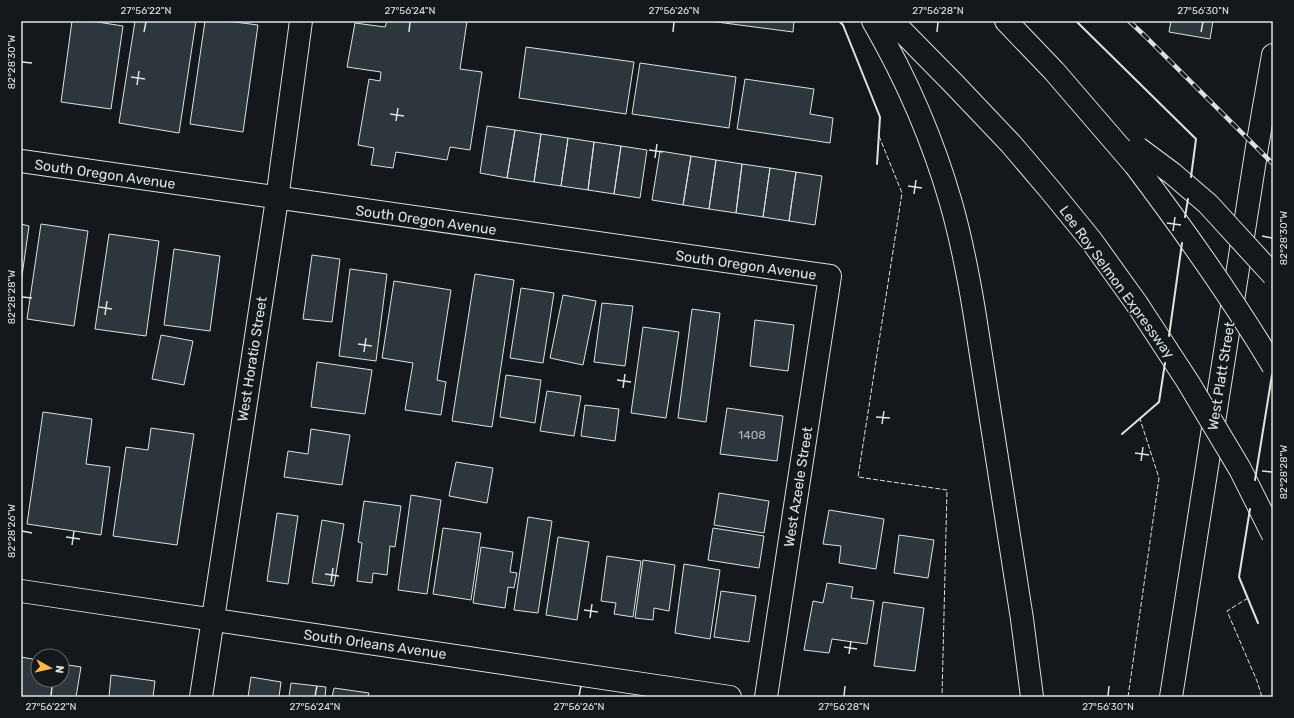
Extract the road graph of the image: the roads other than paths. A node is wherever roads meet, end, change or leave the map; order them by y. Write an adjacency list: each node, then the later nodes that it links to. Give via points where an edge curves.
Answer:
1 (301, 21): 8 (main road, West Horatio Street)
2 (873, 21): 18 (main road, via 889,49 923,123 949,196 959,233 974,310)
3 (892, 21): 12 (main road, Lee Roy Selmon Expressway, bridge, via 1011,144 1091,240 1188,382 1240,469)
4 (1006, 21): 6 (main road, via 1054,71 1102,127)
5 (1273, 55): 19 (main road, West Platt Street)
6 (1136, 156): 9 (main road, bridge, via 1173,174 1208,204); 11 (main road, bridge)
7 (21, 161): 8 (main road, South Oregon Avenue)
8 (277, 199): 10 (main road, South Oregon Avenue); 14 (main road, West Horatio Street)
9 (1273, 275)
10 (830, 276): 17 (main road, West Azeele Street)
11 (1273, 366)
12 (1273, 535)
13 (21, 591): 14 (main road, South Orleans Avenue)
14 (213, 620): 15 (main road, West Horatio Street); 16 (main road, South Orleans Avenue)
15 (201, 697)
16 (730, 697)
17 (766, 697)
18 (1032, 697)
19 (1171, 697)

